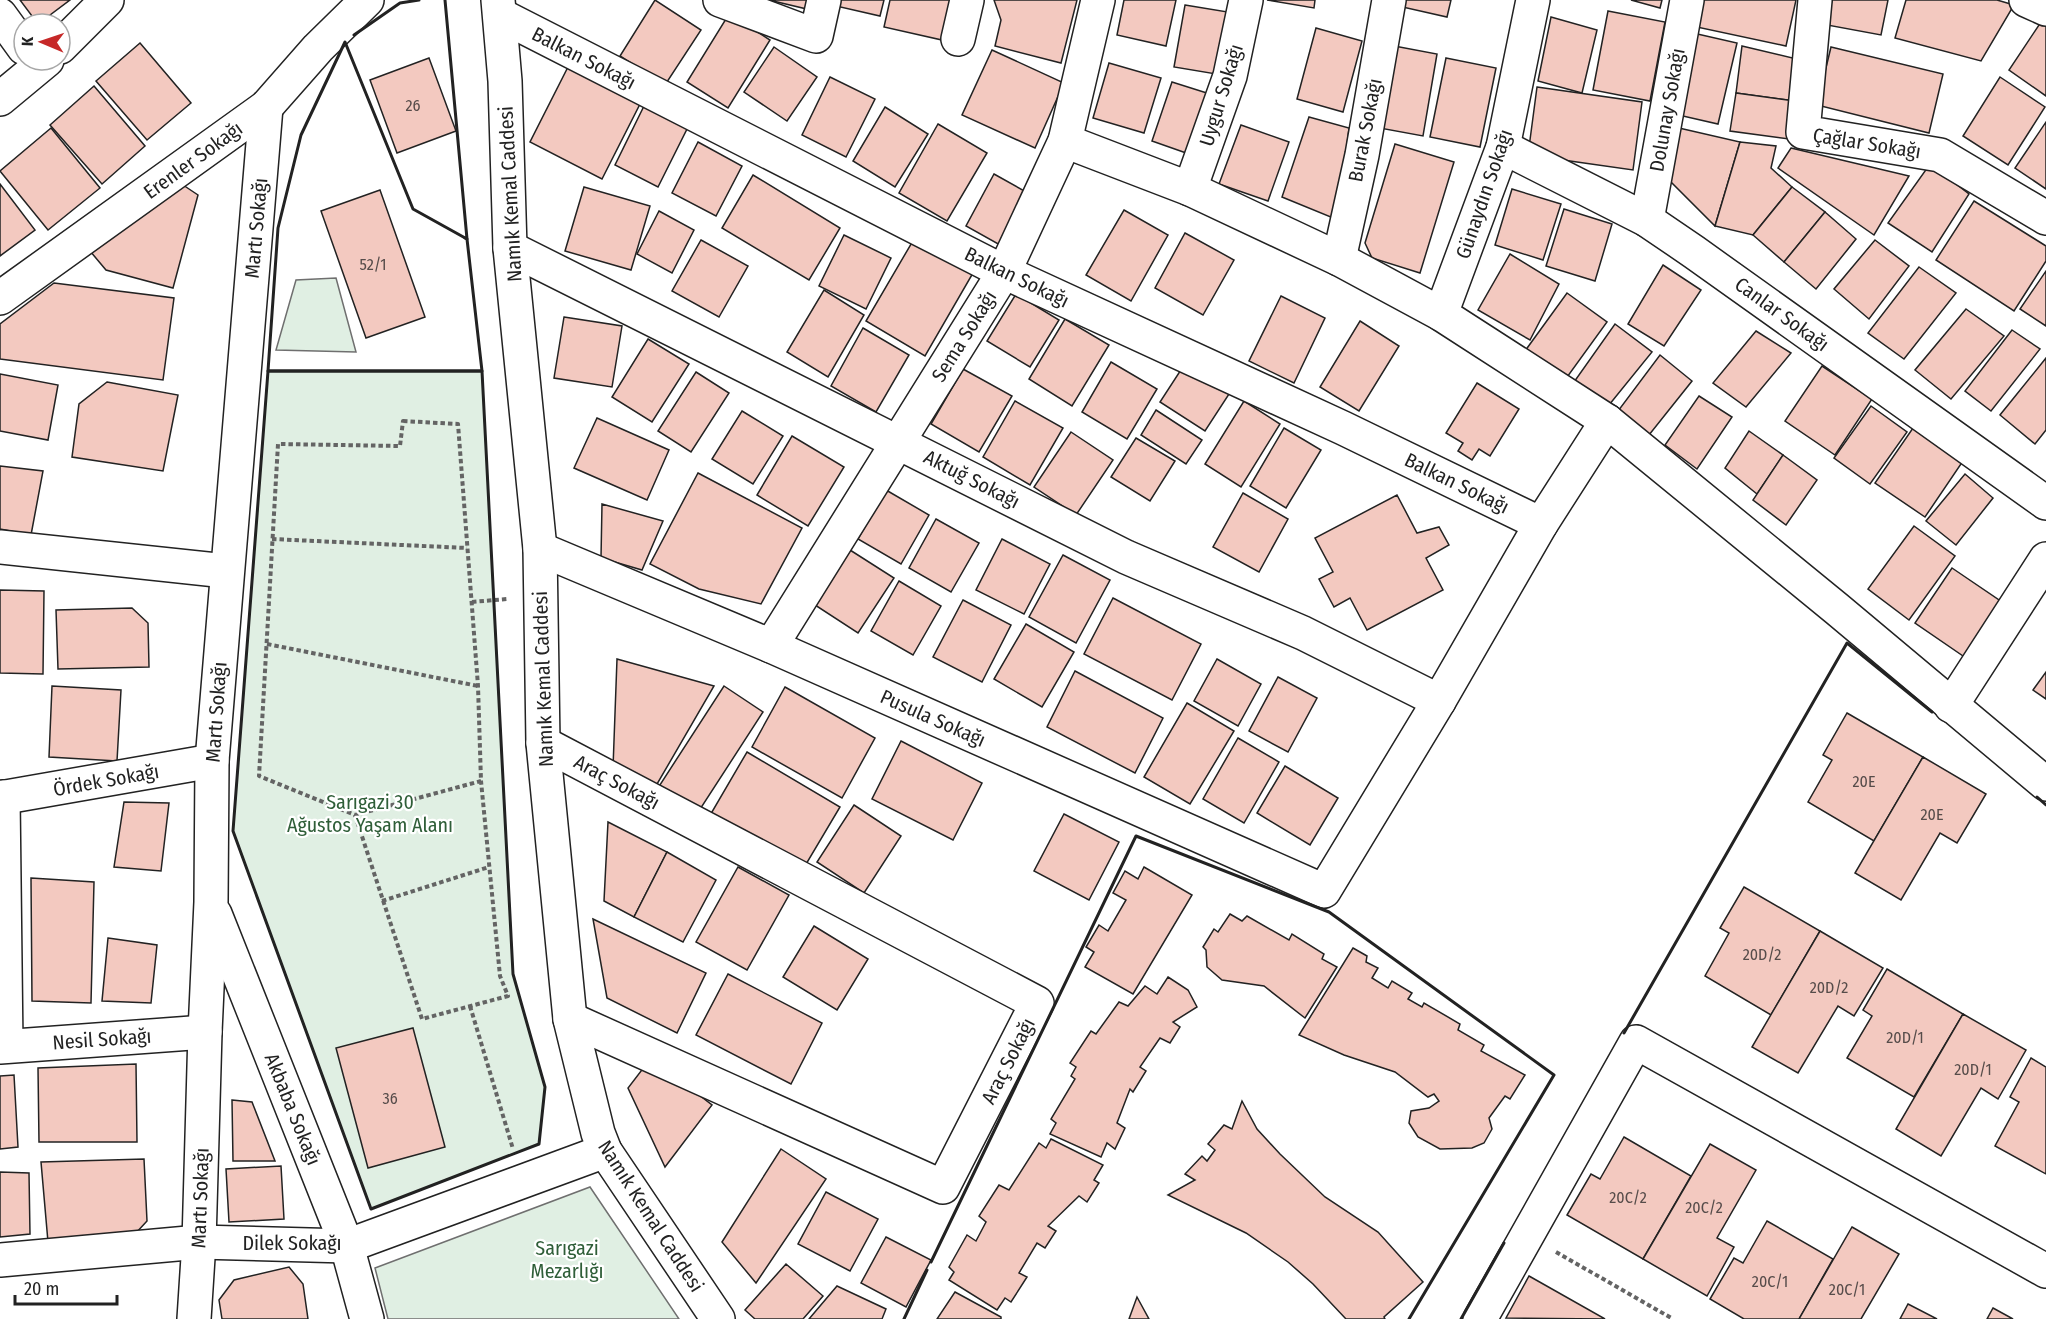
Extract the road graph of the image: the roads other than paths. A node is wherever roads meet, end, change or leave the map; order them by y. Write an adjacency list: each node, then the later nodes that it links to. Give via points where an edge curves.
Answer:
1 (107, 0): 17 (street)
2 (367, 0): 21 (street, Erenler Sokağı)
3 (720, 0): 4 (street, via 816,36)
4 (824, 0)
5 (967, 0): 18 (street)
6 (1098, 0): 22 (street, Sema Sokağı)
7 (1246, 0): 24 (street, Uygur Sokağı, via 1230,76)
8 (1389, 0): 28 (street, Burak Sokağı)
9 (1533, 0): 23 (street, Günaydın Sokağı)
10 (1687, 0): 26 (street, Dolunay Sokağı)
11 (1815, 0): 25 (street, Çağlar Sokağı, via 1803,132 1940,155)
12 (2026, 0): 14 (street)
13 (499, 8): 27 (street, Namık Kemal Caddesi); 29 (street, Balkan Sokağı)
14 (2046, 9)
15 (0, 15): 16 (street)
16 (12, 28)
17 (72, 30)
18 (958, 39)
19 (26, 72): 20 (street)
20 (0, 99)
21 (266, 107): 30 (street, Erenler Sokağı); 39 (street, Martı Sokağı)
22 (1065, 141): 24 (street); 29 (street, Sema Sokağı)
23 (1503, 147): 26 (street, Canlar Sokağı); 31 (street, Günaydın Sokağı)
24 (1190, 189): 28 (street)
25 (2046, 218)
26 (1647, 220): 34 (street, Canlar Sokağı)
27 (510, 248): 33 (street, Aktuğ Sokağı); 37 (street, Namık Kemal Caddesi)
28 (1339, 260): 31 (street)
29 (1004, 272): 33 (street, Sema Sokağı); 35 (street, Balkan Sokağı)
30 (0, 298)
31 (1441, 314): 32 (street)
32 (1607, 421): 35 (street); 42 (street)
33 (898, 441): 40 (street, Sema Sokağı); 41 (street, Aktuğ Sokağı, via 1126,556 1303,633)
34 (2046, 504)
35 (1541, 524): 41 (street)
36 (0, 547): 39 (street)
37 (540, 549): 40 (street, Pusula Sokağı); 43 (street, Namık Kemal Caddesi)
38 (2046, 559): 42 (street)
39 (226, 571): 44 (street, Martı Sokağı)
40 (771, 646): 41 (street, Pusula Sokağı, via 1324,891)
41 (1439, 701)
42 (1951, 706): 45 (street)
43 (543, 743): 48 (street, Namık Kemal Caddesi); 48 (street, Araç Sokağı, via 1037,1003 943,1187)
44 (212, 761): 46 (street, Ördek Sokağı); 47 (street, Martı Sokağı)
45 (2046, 784)
46 (1, 798): 50 (street)
47 (211, 902): 49 (street, Martı Sokağı); 53 (street, Akbaba Sokağı)
48 (570, 1019): 51 (street, Namık Kemal Caddesi)
49 (205, 1032): 50 (street, Nesil Sokağı); 52 (street, Martı Sokağı)
50 (3, 1046)
51 (605, 1151): 53 (street, Dilek Sokağı); 58 (street, Namık Kemal Caddesi)
52 (199, 1242): 53 (street, Dilek Sokağı); 54 (street, Dilek Sokağı); 56 (street, Martı Sokağı)
53 (346, 1246): 57 (street, Akbaba Sokağı)
54 (0, 1260)
55 (2046, 1271): 59 (street, via 1636,1042)
56 (194, 1319)
57 (367, 1319)
58 (718, 1319)
59 (1480, 1319)

